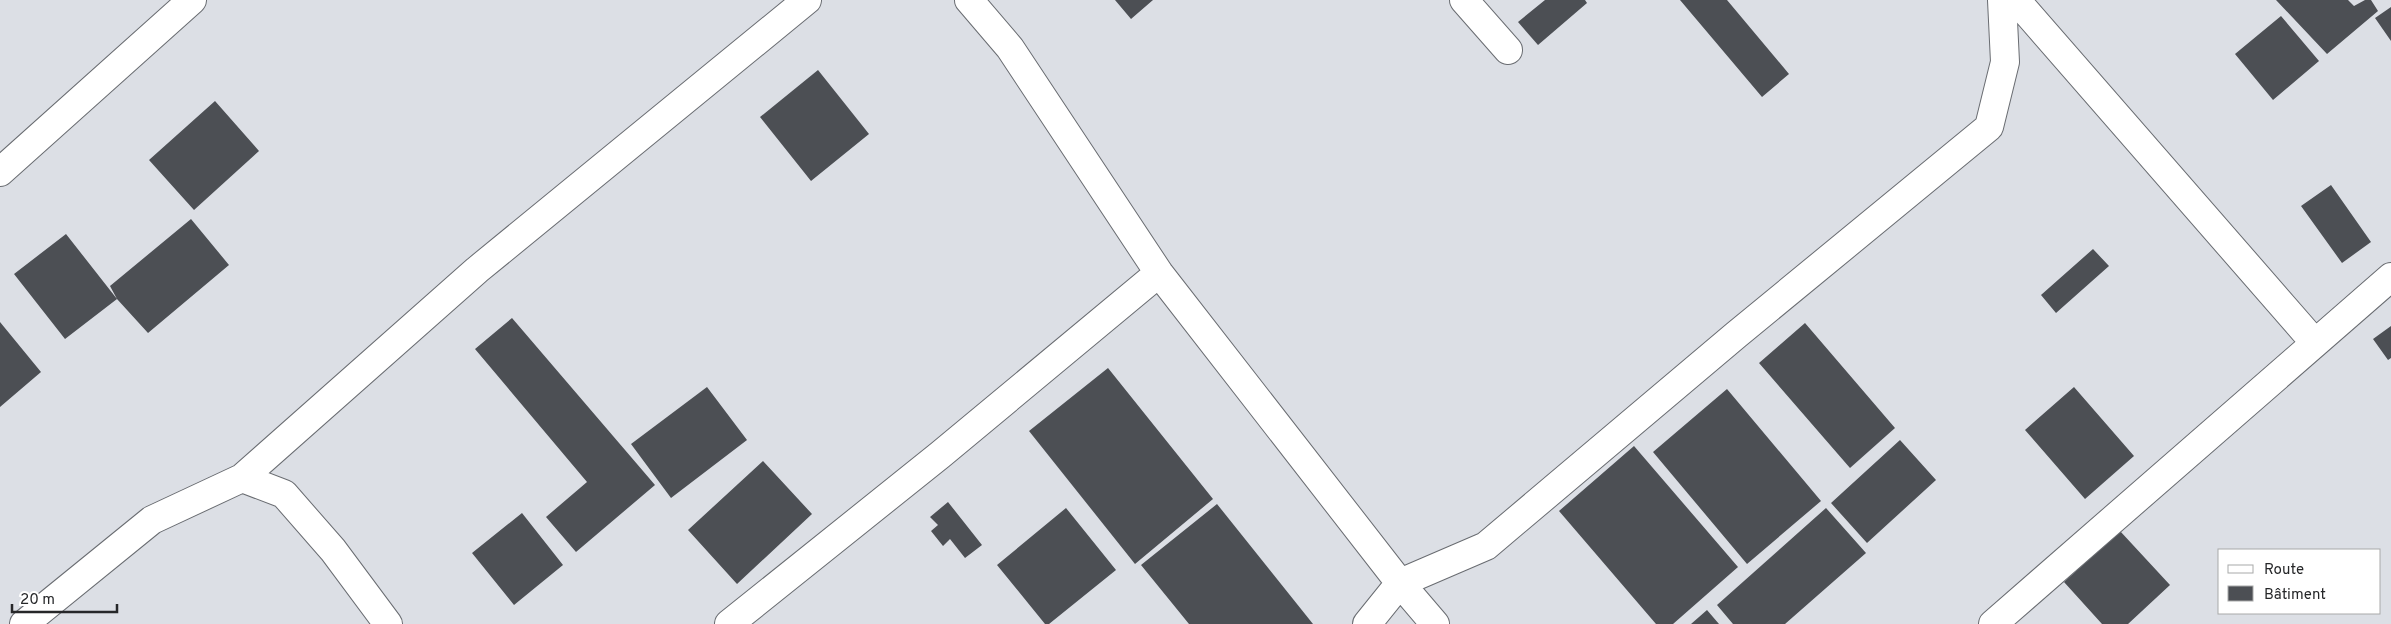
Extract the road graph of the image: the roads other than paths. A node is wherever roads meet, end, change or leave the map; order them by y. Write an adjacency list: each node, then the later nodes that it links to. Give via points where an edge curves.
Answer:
1 (192, 0): 8 (street)
2 (807, 0): 12 (street, via 477,270)
3 (970, 0): 9 (street, via 1010,48)
4 (1464, 0): 7 (street)
5 (2002, 0): 13 (street, via 2005,62 1989,127 1486,546)
6 (2016, 0): 11 (street)
7 (1508, 50)
8 (0, 172)
9 (1159, 273): 13 (street); 16 (street, via 940,455)
10 (2391, 277): 11 (street)
11 (2315, 343): 19 (street)
12 (242, 478): 14 (street, via 152,520); 15 (street, via 284,494 334,550)
13 (1400, 583): 17 (street); 18 (street)
14 (24, 624)
15 (388, 624)
16 (729, 624)
17 (1367, 624)
18 (1435, 624)
19 (1993, 624)

